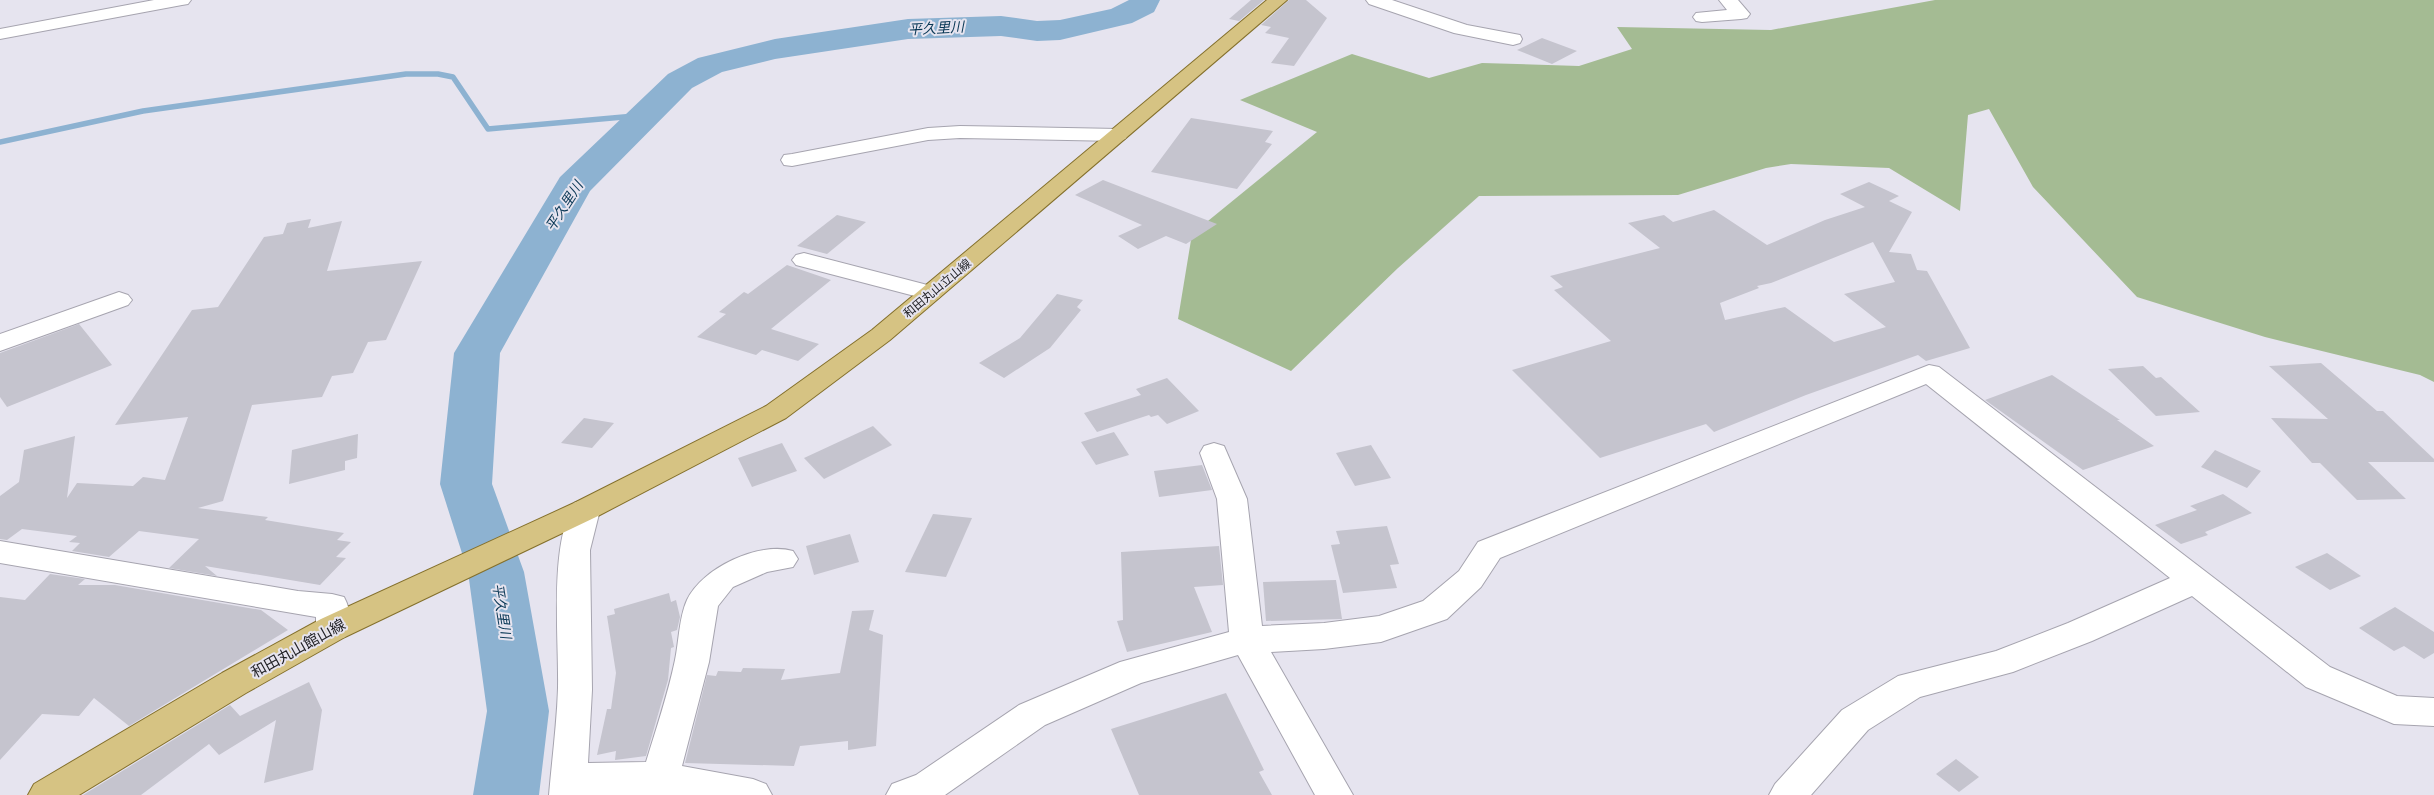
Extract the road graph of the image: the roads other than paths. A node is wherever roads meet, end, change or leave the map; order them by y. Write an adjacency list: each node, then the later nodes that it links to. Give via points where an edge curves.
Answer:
1 (182, 0): 6 (street)
2 (1278, 0): 8 (main road, 和田丸山立山線)
3 (1375, 0): 7 (street, via 1462,29)
4 (1728, 0): 5 (street, via 1741,14)
5 (1702, 17)
6 (0, 34)
7 (1513, 40)
8 (1118, 135): 9 (street, via 928,134); 11 (main road, 和田丸山立山線)
9 (792, 160)
10 (804, 260): 11 (street)
11 (930, 293): 15 (main road, 和田丸山立山線, via 822,381 776,412 660,474)
12 (119, 300): 13 (street)
13 (0, 344)
14 (1214, 453): 20 (street, via 1232,499)
15 (572, 516): 19 (main road, 和田丸山館山線); 23 (street, via 575,690)
16 (0, 552): 19 (street, via 332,606)
17 (782, 559): 22 (street, via 762,562 722,578 702,602 692,662)
18 (2194, 581): 20 (street, via 1930,373 1489,550 1470,579 1436,610 1381,629); 21 (street, via 2318,677 2394,710); 28 (street, via 2001,663 1910,686 1856,720)
19 (343, 622): 24 (main road, 和田丸山館山線)
20 (1247, 640): 26 (street, via 1132,672 1032,715 929,786); 27 (street)
21 (2434, 712)
22 (660, 778): 23 (street); 25 (street)
23 (569, 787)
24 (47, 795)
25 (753, 795)
26 (905, 795)
27 (1334, 795)
28 (1788, 795)

